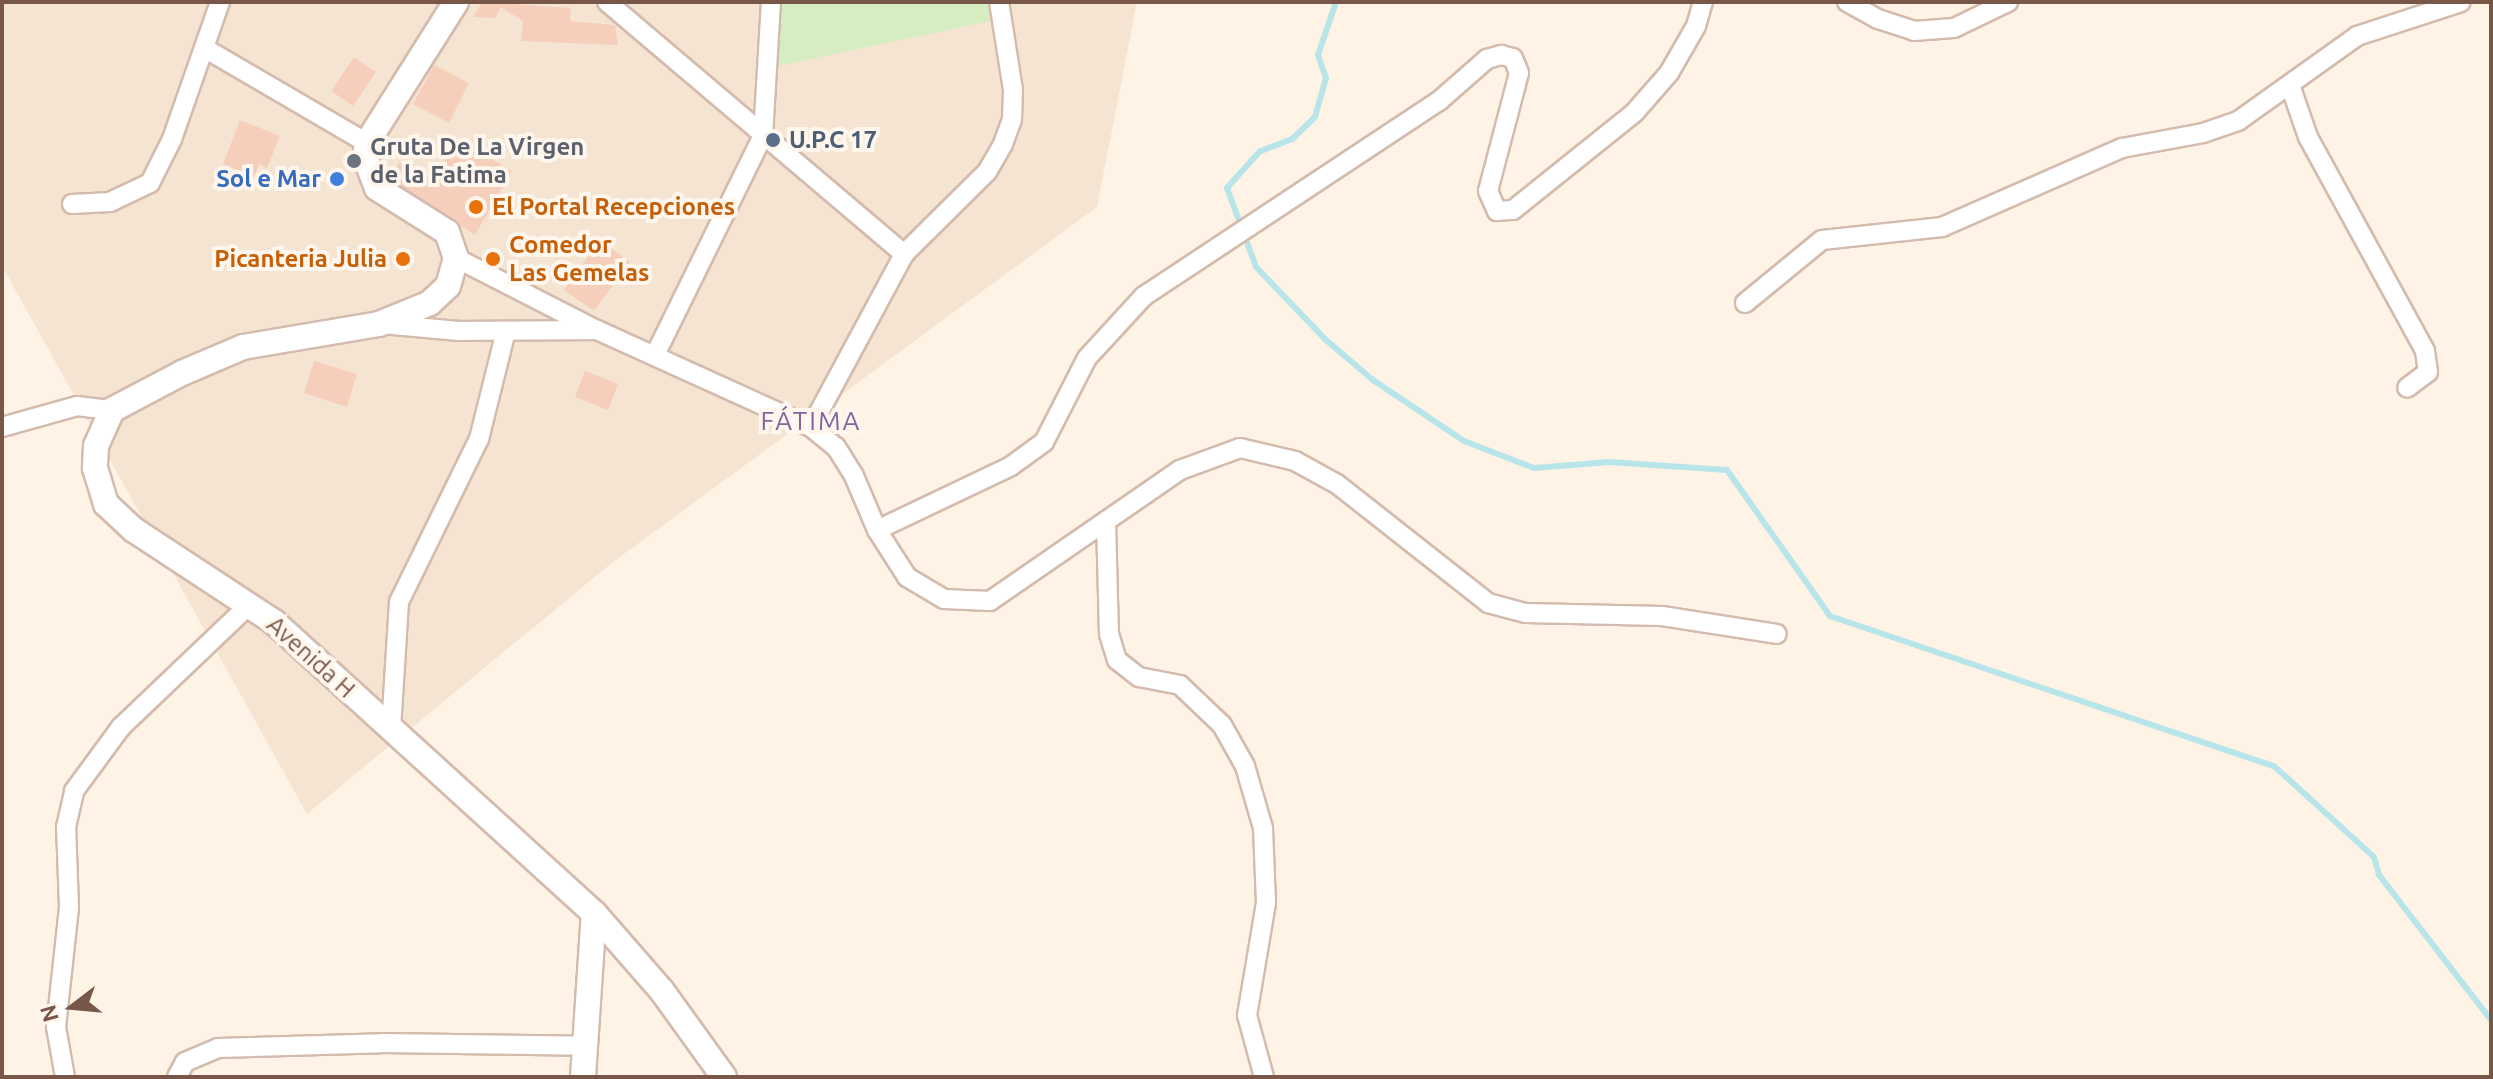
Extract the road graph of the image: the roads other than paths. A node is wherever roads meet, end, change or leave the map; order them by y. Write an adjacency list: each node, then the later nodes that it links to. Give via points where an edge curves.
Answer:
1 (220, 2): 10 (street)
2 (456, 2): 13 (street)
3 (607, 2): 12 (street)
4 (771, 2): 12 (street)
5 (999, 2): 15 (street, via 1013,90 1012,119 1003,144 987,172)
6 (1703, 2): 27 (street, via 1696,26 1669,73 1634,113 1513,210 1497,211 1488,191 1519,73 1513,58 1501,55 1487,59 1439,101 1144,296 1087,358 1044,442 984,481)
7 (1847, 2): 8 (street, via 1914,31 1954,28)
8 (2008, 2)
9 (2461, 2): 11 (street, via 2357,36)
10 (206, 49): 13 (street); 14 (street, via 150,183 110,202)
11 (2290, 85): 17 (street, via 2238,121 2122,148 1942,227 1822,240); 22 (street, via 2329,177 2425,351 2428,372)
12 (763, 136): 15 (street); 21 (street)
13 (367, 143): 16 (street, via 368,175 377,188 447,232)
14 (72, 204)
15 (904, 254): 25 (street)
16 (456, 258): 18 (street, via 448,286 430,303); 19 (street)
17 (1745, 303)
18 (379, 324): 20 (street); 23 (street, via 243,347)
19 (597, 330): 20 (street); 21 (street)
20 (506, 331): 30 (street, via 479,439 399,602)
21 (656, 353): 25 (street)
22 (2407, 388)
23 (112, 410): 24 (street, via 77,406); 28 (street, Avenida H, via 96,446 95,468 106,504 134,530)
24 (2, 427)
25 (811, 427): 27 (street, via 842,456)
26 (1106, 521): 27 (street, via 990,601 944,599 907,577); 29 (street, via 1180,470 1240,448 1295,461 1337,484 1488,603 1526,613 1662,616); 37 (street, via 1109,634 1117,660 1139,677 1180,685 1222,725 1245,766 1263,828 1266,903 1247,1015)
27 (877, 530)
28 (250, 604): 30 (street, Avenida H); 33 (street, via 121,727 74,791 66,827 69,907 56,1027)
29 (1777, 634)
30 (391, 729): 31 (street, Avenida H)
31 (594, 913): 32 (street); 36 (street, Avenida H, via 662,991)
32 (586, 1046): 34 (street, via 382,1043 218,1048 185,1062); 35 (street)
33 (65, 1077)
34 (177, 1077)
35 (583, 1077)
36 (724, 1077)
37 (1264, 1077)

